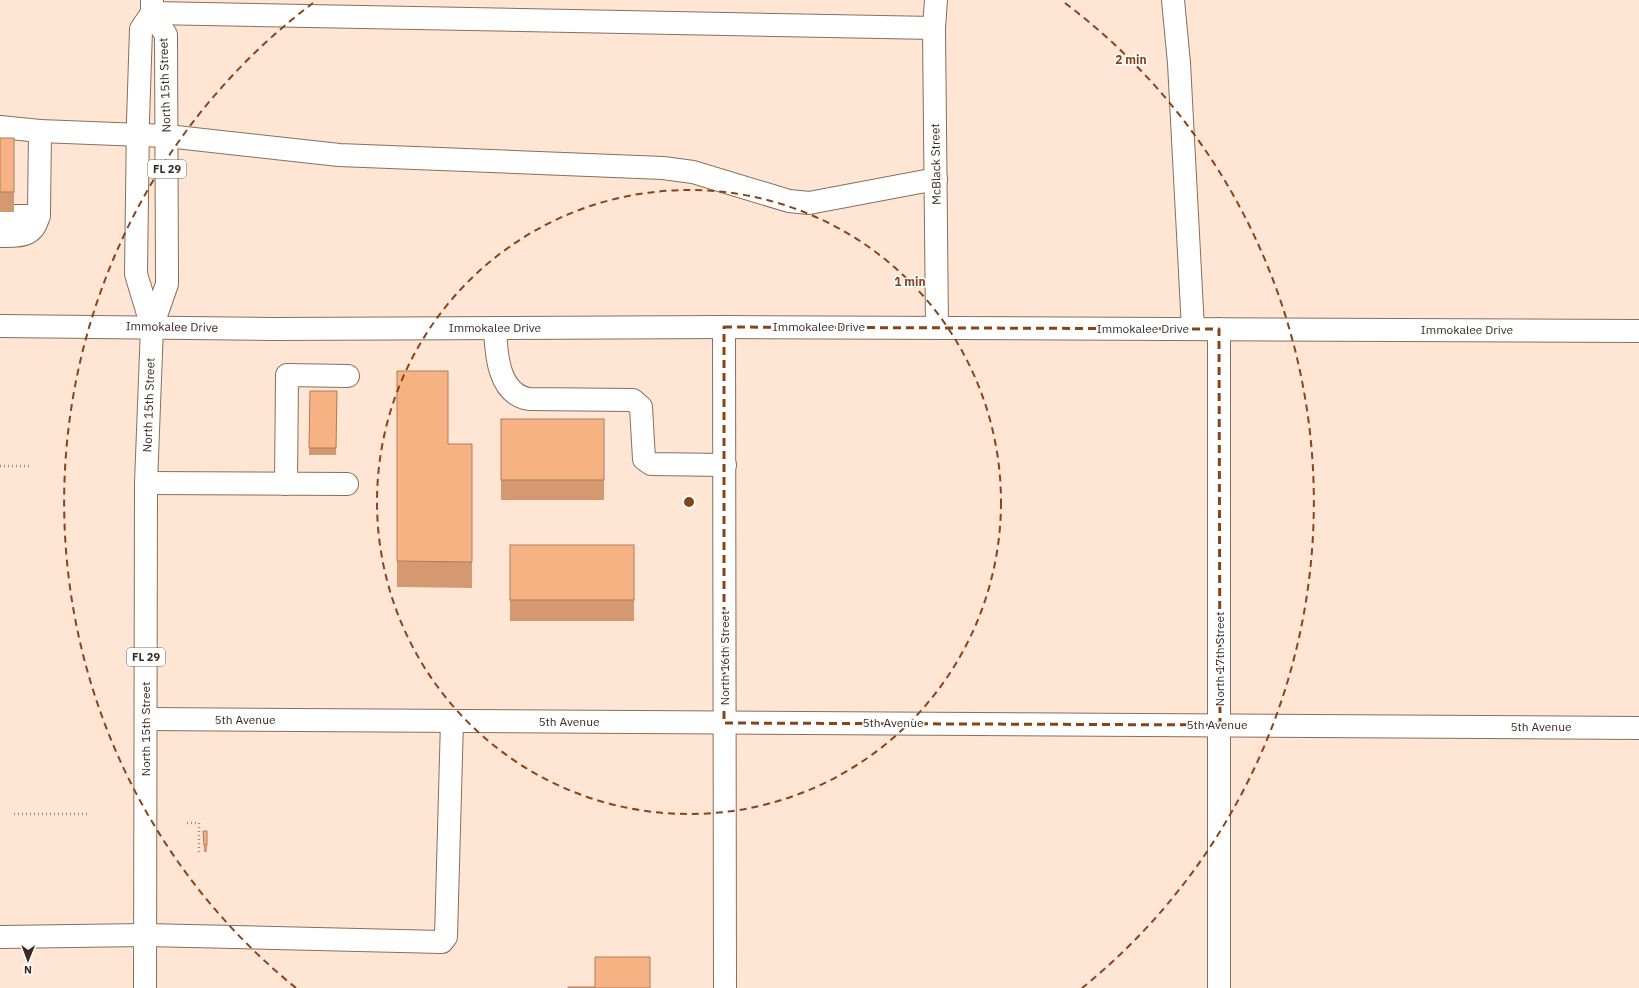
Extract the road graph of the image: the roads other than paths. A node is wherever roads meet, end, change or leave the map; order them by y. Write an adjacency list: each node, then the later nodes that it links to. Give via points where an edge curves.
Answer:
1 (936, 0): 4 (main road, McBlack Street)
2 (1173, 0): 18 (main road, via 1179,63)
3 (152, 6): 4 (main road); 7 (main road, North 15th Street / FL 29, via 141,30); 8 (main road, North 15th Street / FL 29, via 166,35)
4 (934, 28): 9 (main road, McBlack Street)
5 (0, 127): 6 (main road)
6 (40, 131): 7 (main road); 11 (main road)
7 (137, 135): 8 (main road); 14 (main road, North 15th Street / FL 29, via 136,274)
8 (167, 136): 9 (main road, via 339,154 663,168 693,172 789,201 809,203); 14 (main road, North 15th Street / FL 29, via 167,284)
9 (936, 179): 17 (main road, McBlack Street)
10 (0, 216): 11 (main road)
11 (39, 216): 12 (main road, via 37,225 30,233)
12 (0, 236)
13 (0, 326): 14 (main road, Immokalee Drive)
14 (152, 326): 16 (main road, Immokalee Drive, via 273,329); 23 (main road, North 15th Street / FL 29)
15 (724, 327): 16 (main road, Immokalee Drive); 17 (main road, Immokalee Drive); 22 (main road, North 16th Street)
16 (495, 328): 22 (main road, via 497,358 501,371 509,388 518,397 633,400 641,407 644,459 651,464)
17 (938, 328): 18 (main road, Immokalee Drive)
18 (1193, 329): 19 (main road, Immokalee Drive)
19 (1219, 329): 20 (main road, Immokalee Drive); 29 (main road, North 17th Street)
20 (1639, 331)
21 (348, 376): 24 (main road, via 288,375)
22 (725, 465): 28 (main road, North 16th Street)
23 (146, 483): 24 (main road); 26 (main road, North 15th Street / FL 29)
24 (286, 484): 25 (main road)
25 (347, 484)
26 (146, 719): 27 (main road, 5th Avenue); 31 (main road, North 15th Street / FL 29)
27 (452, 721): 28 (main road, 5th Avenue); 31 (main road, via 446,937 442,942)
28 (724, 723): 29 (main road, 5th Avenue); 34 (main road, North 16th Street)
29 (1220, 725): 30 (main road, 5th Avenue); 35 (main road, North 17th Street)
30 (1639, 728)
31 (145, 935): 32 (main road); 33 (main road, North 15th Street / FL 29)
32 (0, 937)
33 (145, 988)
34 (725, 988)
35 (1219, 988)

